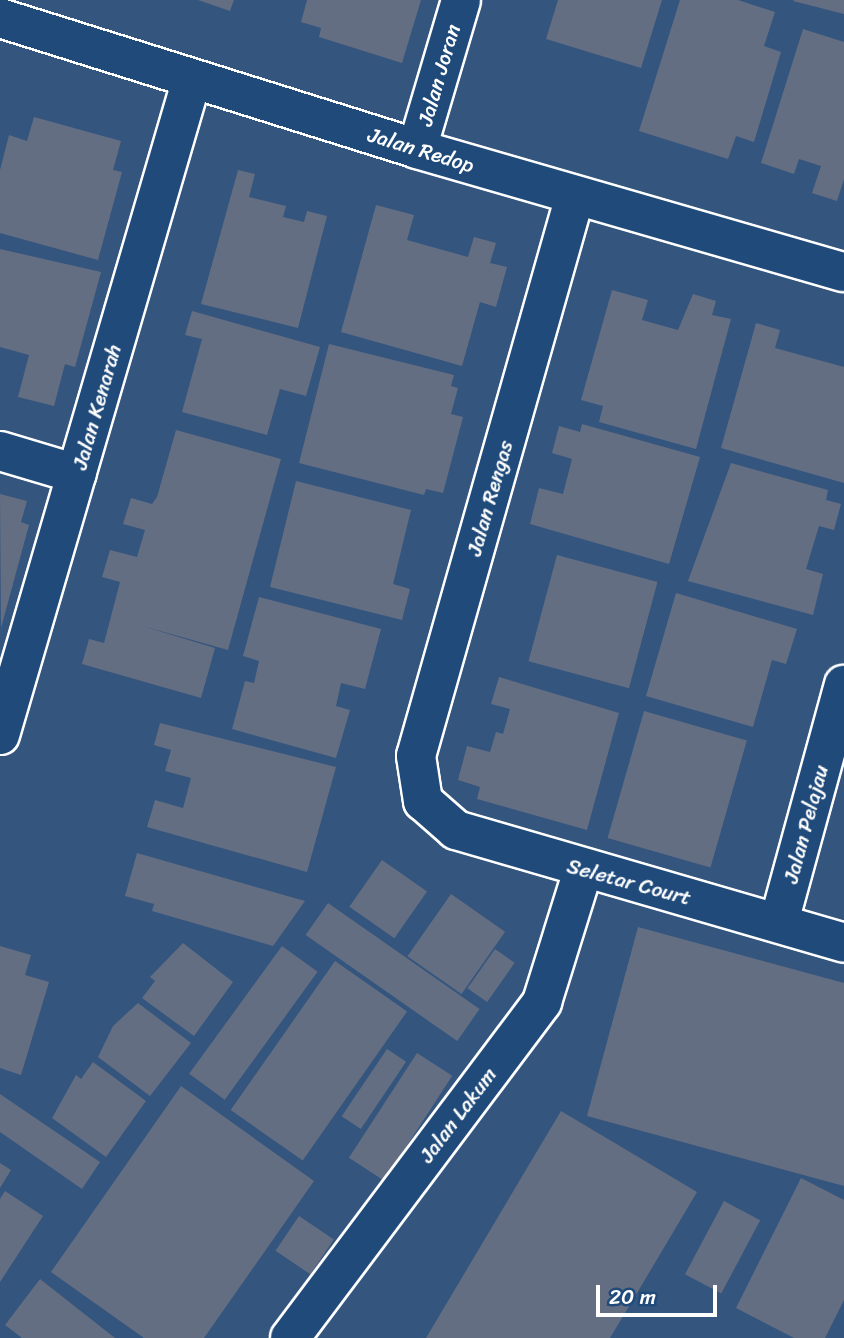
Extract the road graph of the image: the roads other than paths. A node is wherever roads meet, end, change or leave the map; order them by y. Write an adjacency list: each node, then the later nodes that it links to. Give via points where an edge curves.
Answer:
1 (461, 0): 4 (street, Jalan Joran)
2 (0, 18): 3 (street, Jalan Redop)
3 (192, 79): 4 (street, Jalan Redop); 8 (street, Jalan Kenarah)
4 (417, 149): 5 (street, Jalan Redop)
5 (575, 196): 6 (street, Jalan Redop); 11 (street, Jalan Rengas, via 416,756)
6 (844, 272)
7 (0, 451): 8 (street)
8 (77, 474): 10 (street, Jalan Kenarah)
9 (844, 685): 13 (street, Jalan Pelajau)
10 (0, 735)
11 (423, 801): 12 (street, Seletar Court, via 456,830)
12 (583, 870): 13 (street, Seletar Court); 15 (street, Jalan Lakum, via 542,1002)
13 (779, 922): 14 (street, Seletar Court)
14 (844, 943)
15 (290, 1338)

